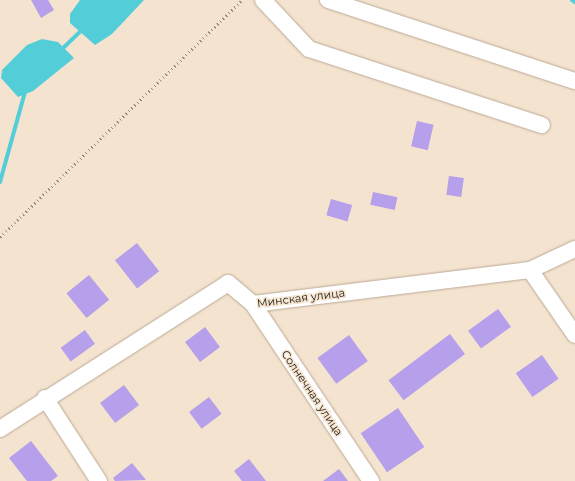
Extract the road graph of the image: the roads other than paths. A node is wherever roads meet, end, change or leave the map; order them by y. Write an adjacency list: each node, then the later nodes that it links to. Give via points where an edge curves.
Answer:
1 (262, 0): 4 (street, via 309,49)
2 (328, 0): 3 (street)
3 (575, 81)
4 (542, 125)
5 (575, 249): 6 (street, Минская улица)
6 (530, 270): 7 (street, Минская улица); 8 (street)
7 (253, 304): 9 (street, Минская улица, via 228,283); 12 (street, Солнечная улица)
8 (575, 335)
9 (45, 398): 10 (street, Минская улица); 11 (street)
10 (0, 429)
11 (99, 481)
12 (371, 481)

